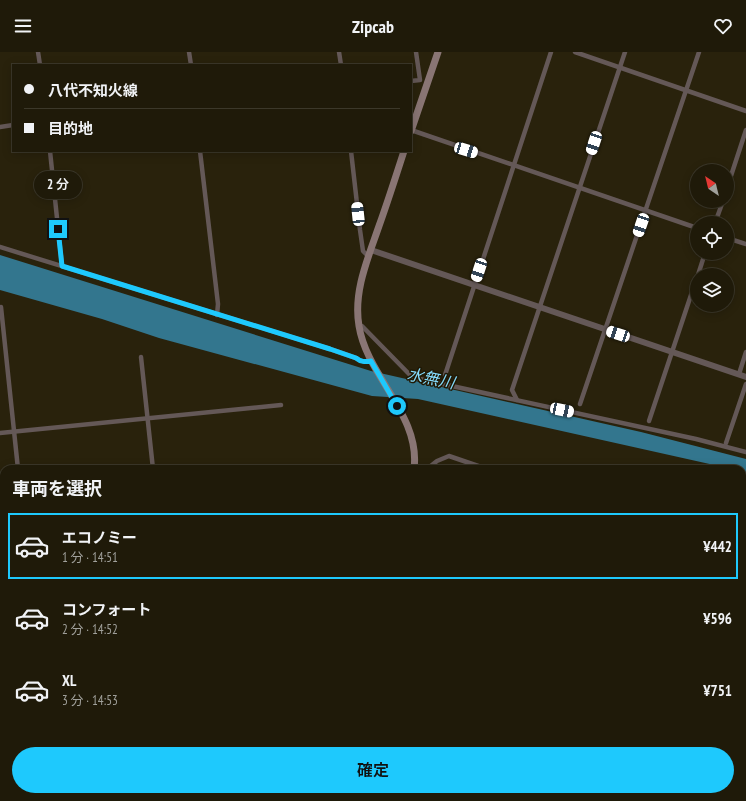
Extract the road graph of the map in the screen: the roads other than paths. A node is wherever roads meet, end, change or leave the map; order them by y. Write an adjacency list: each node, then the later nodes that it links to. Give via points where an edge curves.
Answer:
1 (38, 52): 10 (street)
2 (189, 52): 11 (street)
3 (340, 52): 12 (street)
4 (416, 52): 14 (street, via 420,80)
5 (438, 52): 19 (main road)
6 (551, 52): 26 (street)
7 (575, 52): 13 (street)
8 (625, 52): 13 (street)
9 (699, 52): 15 (street)
10 (40, 64)
11 (190, 64)
12 (341, 64)
13 (619, 68): 15 (street); 28 (street)
14 (412, 80)
15 (686, 91): 16 (street); 29 (street)
16 (746, 111)
17 (12, 125): 18 (street)
18 (0, 127)
19 (412, 128)
20 (746, 130): 27 (street)
21 (412, 131): 26 (street)
22 (50, 152): 35 (street)
23 (200, 152): 40 (street, via 218,304)
24 (351, 152): 34 (street, via 363,251)
25 (404, 152): 34 (main road)
26 (514, 164): 28 (street); 36 (street)
27 (734, 167)
28 (580, 188): 29 (street); 39 (street)
29 (646, 210): 30 (street); 42 (street)
30 (690, 226)
31 (734, 240): 32 (street)
32 (746, 244)
33 (0, 246): 35 (street)
34 (370, 253): 36 (street); 41 (main road, via 359,294)
35 (62, 266): 40 (street)
36 (474, 285): 39 (street); 48 (street)
37 (690, 297): 43 (street)
38 (1, 307): 56 (street)
39 (540, 308): 42 (street); 51 (street, via 512,390)
40 (217, 315): 46 (street, via 330,349 364,362)
41 (359, 326): 46 (main road); 51 (street, via 362,326 415,378)
42 (605, 330): 43 (street); 52 (street)
43 (672, 352): 47 (street); 55 (street)
44 (746, 352): 47 (street)
45 (141, 357): 54 (street)
46 (372, 362): 62 (main road, via 409,430 415,456)
47 (738, 374): 49 (street)
48 (445, 375)
49 (746, 377)
50 (746, 384): 58 (street)
51 (517, 400): 59 (street)
52 (580, 404)
53 (281, 405): 54 (street)
54 (148, 419): 56 (street); 61 (street)
55 (649, 421)
56 (14, 432): 57 (street); 60 (street)
57 (0, 433)
58 (726, 443)
59 (746, 452)
60 (18, 465)
61 (153, 465)
62 (414, 465)
63 (432, 465): 64 (street, via 449,456)
64 (475, 465)

